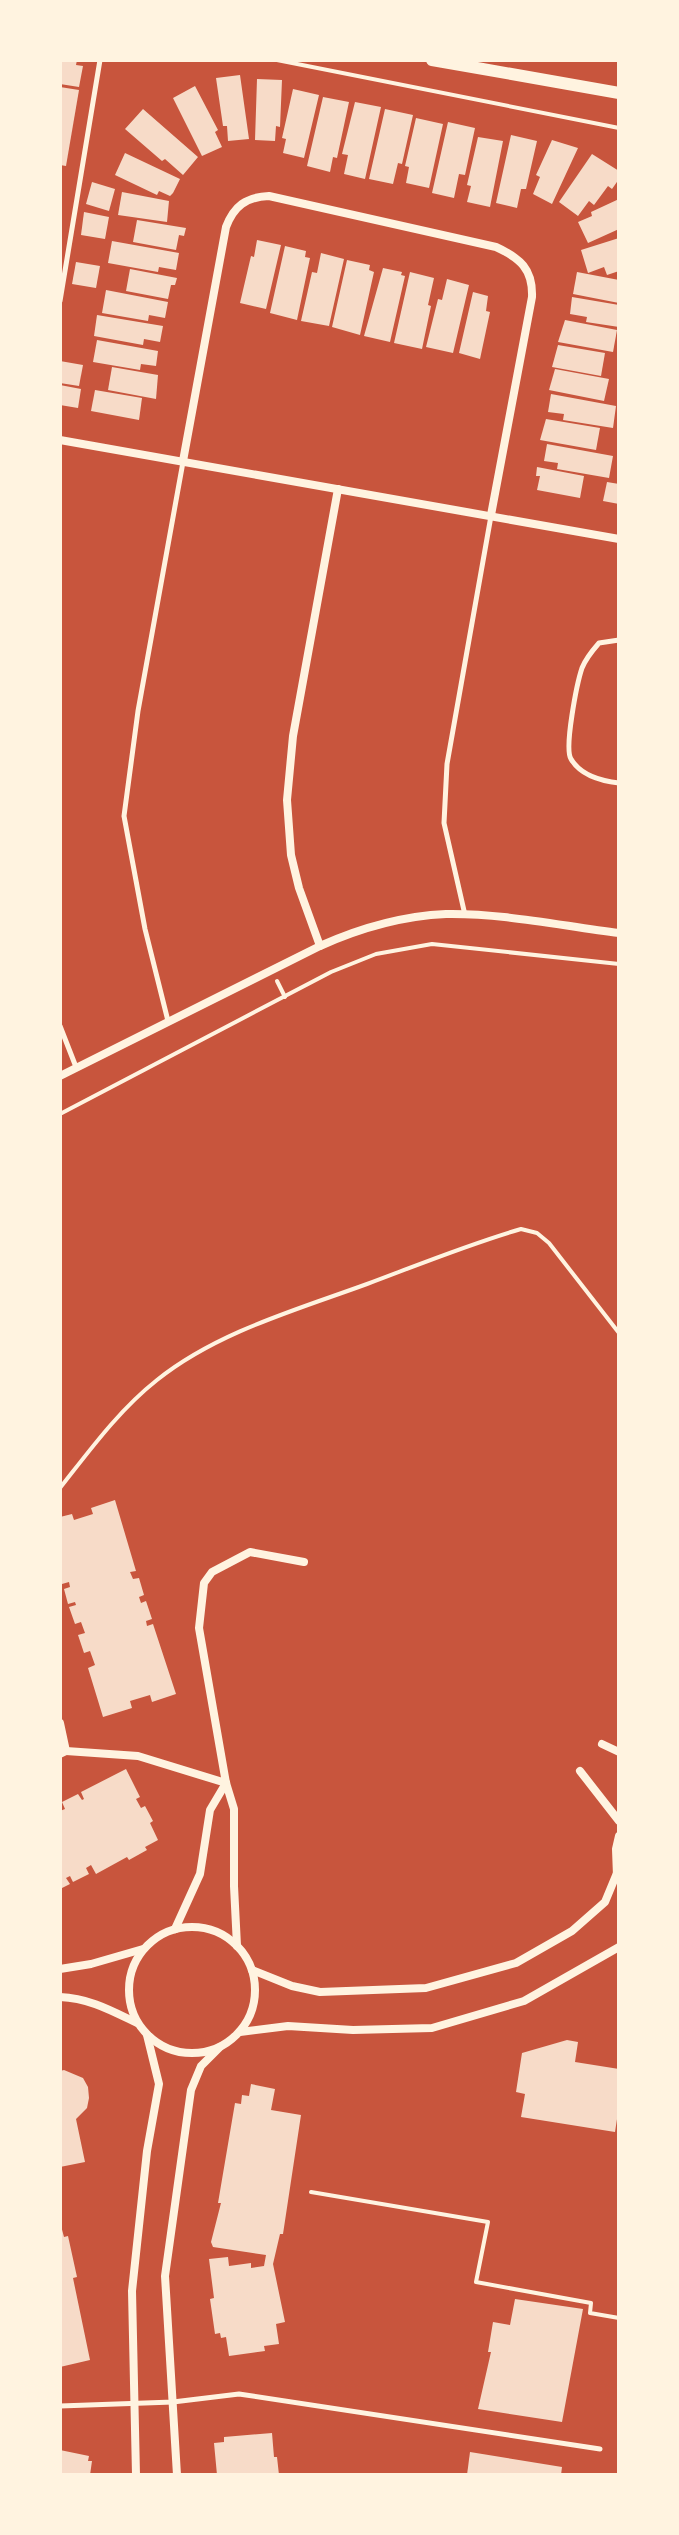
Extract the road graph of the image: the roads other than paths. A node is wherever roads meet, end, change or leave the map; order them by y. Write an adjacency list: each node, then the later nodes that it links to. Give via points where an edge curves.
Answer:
1 (100, 60): 4 (lane)
2 (432, 60): 3 (street)
3 (619, 93)
4 (60, 301)
5 (60, 440): 6 (street)
6 (183, 461): 7 (street); 8 (street, via 226,227 241,203 269,196 496,247 525,265 532,297); 15 (lane, via 124,816)
7 (338, 489): 8 (street); 14 (street, via 293,736 287,800 291,855)
8 (491, 515): 9 (street); 12 (lane, via 447,764 444,823)
9 (619, 539)
10 (619, 640): 11 (lane, via 599,643 588,655 568,745 569,758 581,771)
11 (619, 783)
12 (465, 915): 13 (street); 14 (street, via 386,922)
13 (619, 933)
14 (320, 946): 15 (street)
15 (168, 1021): 17 (street)
16 (60, 1026): 17 (lane)
17 (76, 1067): 18 (street)
18 (60, 1076)
19 (304, 1562): 25 (street, via 250,1552 212,1572 204,1583 199,1628)
20 (60, 1723): 22 (street)
21 (602, 1744): 23 (street)
22 (63, 1752): 25 (street, via 138,1756)
23 (619, 1752)
24 (580, 1771): 26 (street)
25 (226, 1783): 29 (street, via 210,1810 200,1874); 30 (street, via 234,1809)
26 (619, 1821)
27 (619, 1836): 28 (street)
28 (618, 1877): 34 (street, via 605,1902 572,1931 516,1963 426,1988 320,1992)
29 (175, 1929): 30 (street, via 208,1929); 32 (street)
30 (237, 1946): 34 (street)
31 (619, 1947): 37 (street, via 524,2001 432,2028 288,2026)
32 (143, 1949): 33 (street); 36 (street, via 128,1985)
33 (60, 1969)
34 (252, 1970): 37 (street, via 254,2002)
35 (60, 1997): 36 (street, via 97,2004)
36 (137, 2023): 38 (street)
37 (240, 2032): 39 (street)
38 (147, 2035): 39 (street, via 159,2045 189,2054); 41 (street, via 159,2084 132,2291)
39 (220, 2047): 40 (street, via 201,2066 191,2090 165,2276)
40 (173, 2402): 41 (lane); 43 (lane, via 239,2394); 45 (street)
41 (133, 2403): 42 (lane); 44 (street)
42 (60, 2406)
43 (600, 2449)
44 (136, 2475)
45 (177, 2475)

